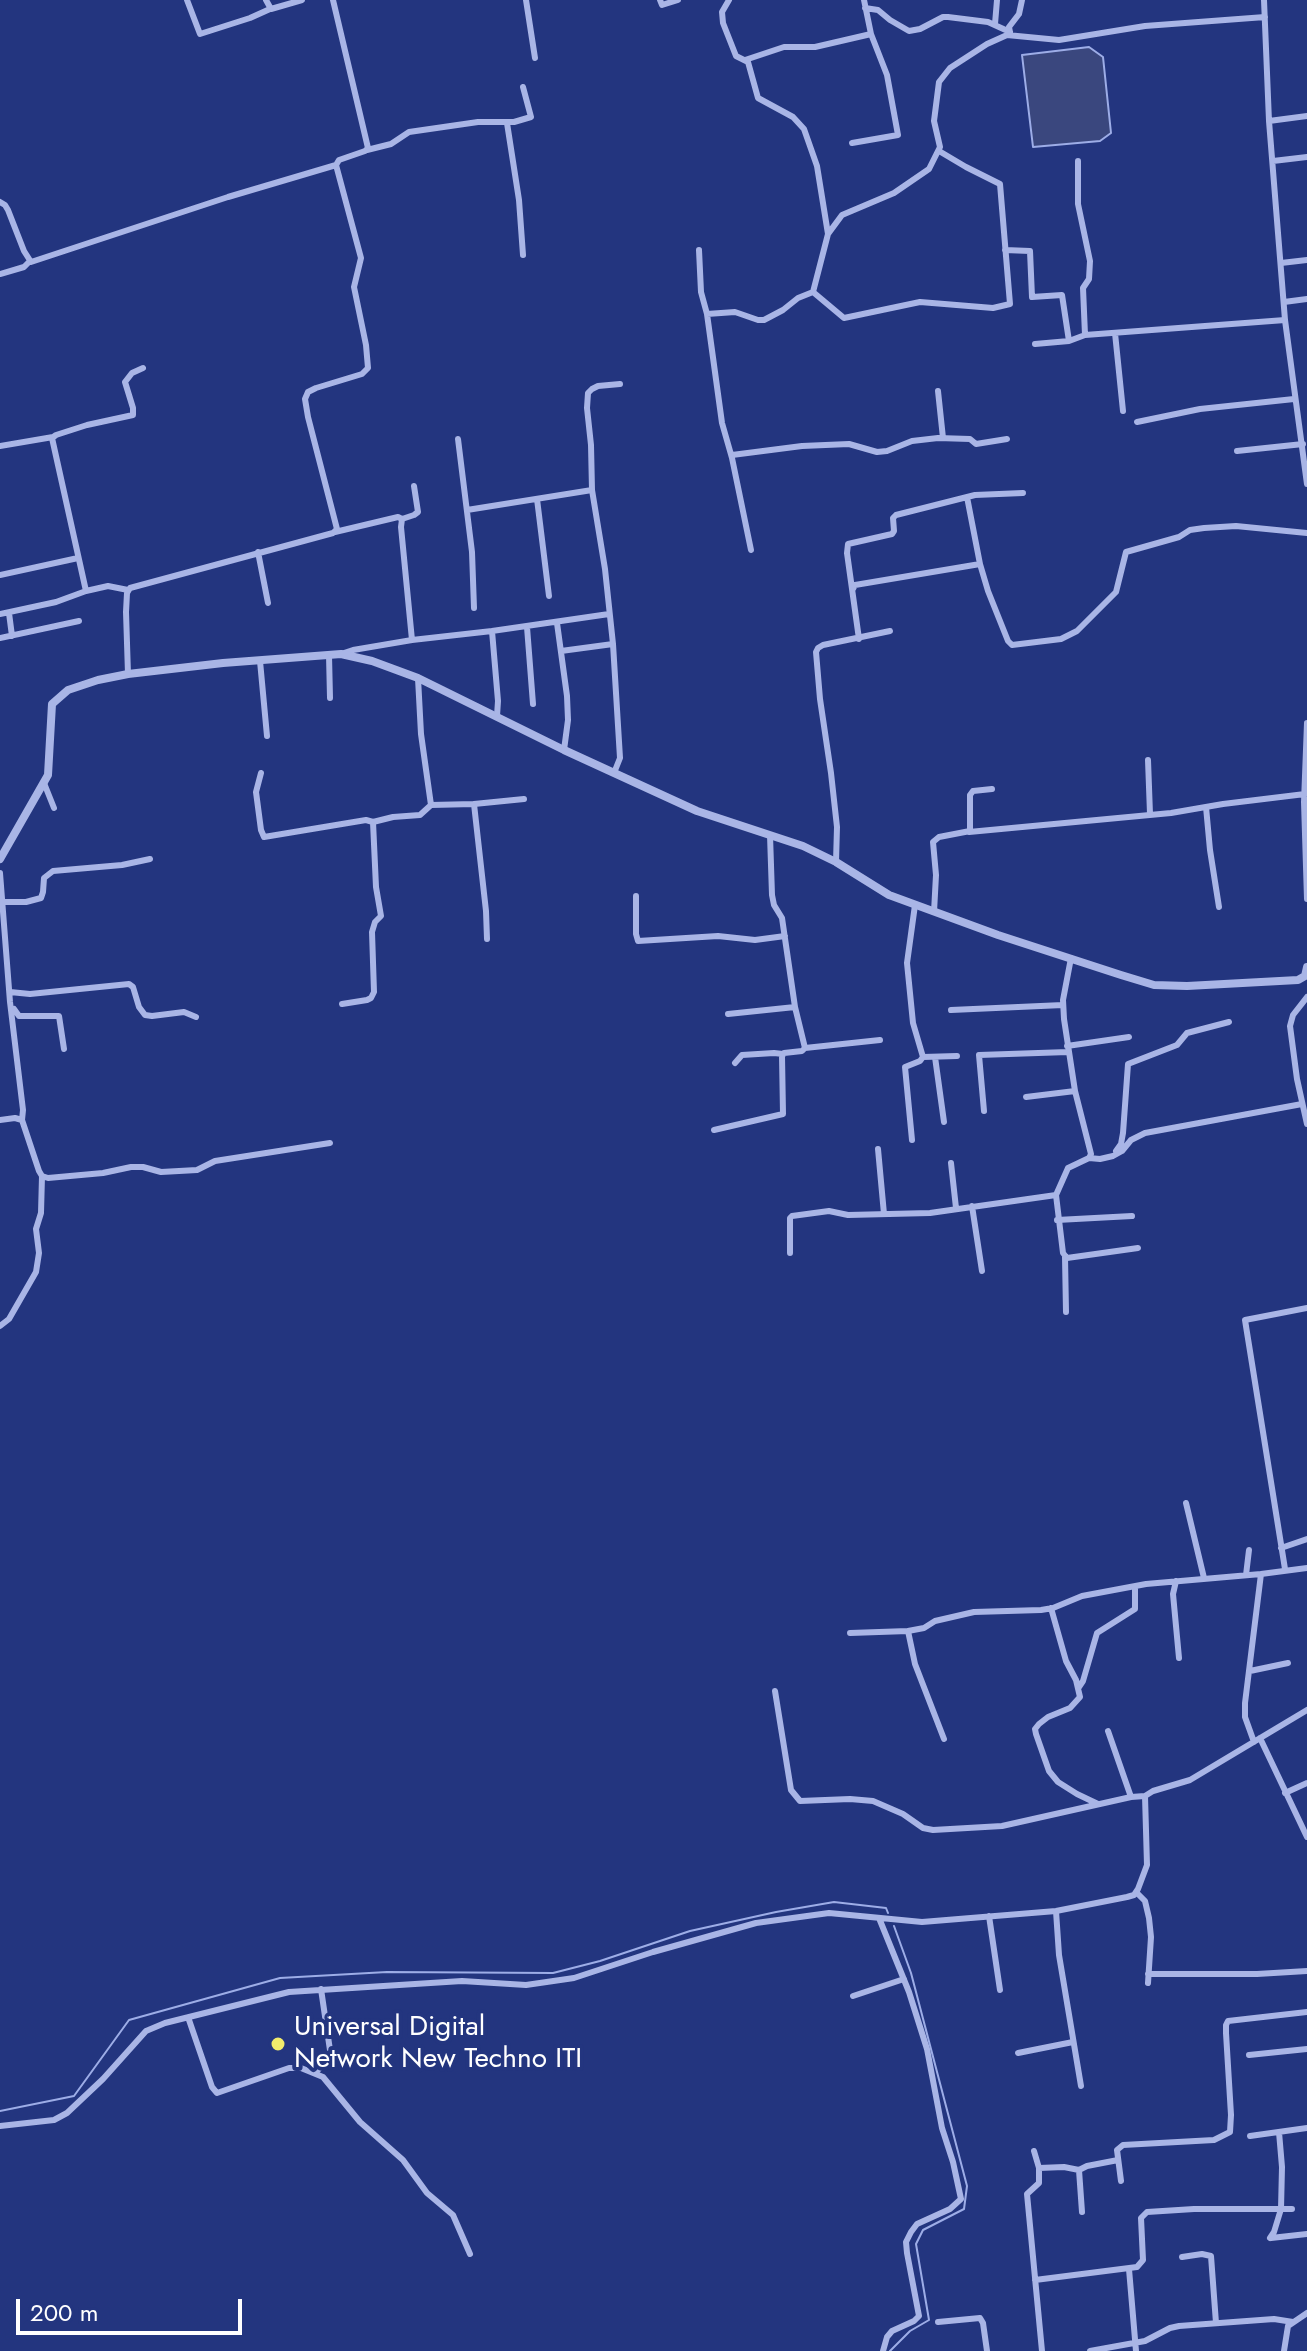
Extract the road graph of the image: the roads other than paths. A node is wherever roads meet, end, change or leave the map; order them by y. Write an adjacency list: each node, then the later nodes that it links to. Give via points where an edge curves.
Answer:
1 (187, 0): 14 (street, via 200,34)
2 (266, 0): 14 (street)
3 (302, 0): 14 (street)
4 (333, 0): 26 (street)
5 (526, 0): 19 (street)
6 (660, 0): 7 (street, via 662,5)
7 (678, 0)
8 (729, 0): 20 (street, via 723,23 733,52)
9 (864, 0): 13 (street)
10 (997, 0): 16 (street)
11 (1022, 0): 17 (street)
12 (1264, 0): 15 (street)
13 (865, 8): 16 (street, via 880,11 909,31 943,17); 18 (street)
14 (270, 9)
15 (1265, 17): 17 (street, via 1145,26 1059,40); 23 (street)
16 (995, 24): 17 (street)
17 (1011, 33): 27 (street, via 941,78 934,121)
18 (871, 34): 20 (street, via 815,47 784,47); 25 (street, via 887,75 898,135)
19 (535, 58)
20 (745, 60): 33 (street, via 758,98 804,129 817,166)
21 (523, 87): 24 (street, via 531,116)
22 (1307, 116): 23 (street)
23 (1269, 121): 30 (street)
24 (507, 123): 26 (street, via 409,132); 36 (street)
25 (852, 143)
26 (367, 150): 31 (street)
27 (939, 151): 33 (street, via 924,174 847,212); 35 (street, via 1000,184)
28 (1307, 157): 30 (street)
29 (1078, 161): 47 (street, via 1078,204 1090,261 1083,288)
30 (1273, 161): 39 (street)
31 (336, 165): 38 (street); 72 (street, via 361,258 354,287 368,360 365,373 316,388 305,399)
32 (0, 202): 38 (street)
33 (828, 234): 41 (street)
34 (699, 250): 44 (street)
35 (1005, 250): 41 (street, via 1010,304 993,308 920,302 844,318); 48 (street, via 1030,251 1032,297 1062,295)
36 (523, 255)
37 (1307, 260): 39 (street)
38 (30, 261): 40 (street)
39 (1281, 263): 43 (street)
40 (0, 274)
41 (813, 292): 44 (street, via 764,320 735,312)
42 (1307, 299): 43 (street)
43 (1284, 302): 45 (street)
44 (707, 314): 63 (street, via 722,423)
45 (1285, 320): 46 (street); 53 (street)
46 (1115, 333): 47 (street); 54 (street)
47 (1085, 335): 48 (street)
48 (1069, 341): 49 (street)
49 (1035, 344)
50 (143, 368): 56 (street, via 125,382 133,415)
51 (620, 384): 66 (street, via 598,386 588,393)
52 (938, 391): 57 (street)
53 (1294, 399): 55 (street); 60 (street)
54 (1123, 411)
55 (1137, 422)
56 (53, 437): 61 (street); 76 (street)
57 (943, 438): 59 (street, via 976,444); 63 (street, via 871,452 833,444)
58 (458, 439): 70 (street)
59 (1007, 439)
60 (1303, 444): 62 (street); 64 (street)
61 (0, 446)
62 (1237, 451)
63 (732, 455): 74 (street)
64 (1307, 484)
65 (414, 486): 71 (street, via 418,512)
66 (592, 490): 69 (street); 87 (street)
67 (1023, 493): 68 (street)
68 (967, 497): 77 (street); 79 (street, via 896,515 890,535 848,544)
69 (537, 499): 70 (street); 82 (street)
70 (467, 510): 84 (street)
71 (402, 519): 72 (street); 96 (street)
72 (335, 532): 75 (street)
73 (1307, 533): 77 (street, via 1204,528 1126,552 1116,592 1082,627 1061,639 1016,645 1008,641)
74 (751, 550)
75 (258, 552): 80 (street); 83 (street)
76 (78, 558): 78 (street); 81 (street)
77 (980, 564): 79 (street)
78 (0, 575)
79 (853, 586): 95 (street)
80 (128, 590): 81 (street, via 112,586); 102 (street)
81 (86, 591): 85 (street)
82 (549, 596)
83 (268, 603)
84 (474, 608)
85 (9, 613): 86 (street); 93 (street)
86 (0, 614)
87 (609, 614): 89 (street); 97 (street)
88 (79, 621): 93 (street)
89 (557, 623): 90 (street); 98 (street)
90 (527, 627): 91 (street); 105 (street)
91 (492, 631): 96 (street); 106 (street)
92 (890, 631): 95 (street)
93 (12, 636): 94 (street)
94 (0, 638)
95 (859, 639): 129 (street, via 823,645 816,652 837,827)
96 (412, 640): 99 (street)
97 (613, 644): 98 (street); 113 (street, via 620,758)
98 (561, 651): 110 (street, via 568,720)
99 (341, 654): 100 (street); 103 (street)
100 (329, 655): 101 (street); 104 (street)
101 (260, 661): 102 (street); 108 (street)
102 (128, 674): 114 (street, via 75,687 55,699)
103 (418, 678): 106 (street); 120 (street)
104 (330, 698)
105 (533, 704)
106 (497, 716): 110 (street)
107 (1307, 723): 109 (street)
108 (267, 736)
109 (1306, 744): 116 (street)
110 (564, 750): 113 (street)
111 (1148, 760): 123 (street)
112 (261, 773): 124 (street, via 256,792 264,837)
113 (614, 773): 126 (street, via 689,808)
114 (44, 783): 122 (street); 127 (street)
115 (992, 789): 125 (street, via 970,795)
116 (1305, 794): 118 (street); 121 (street)
117 (524, 799): 119 (street)
118 (1306, 802): 132 (street)
119 (474, 804): 120 (street); 138 (street)
120 (431, 805): 124 (street, via 420,815)
121 (1206, 807): 123 (street); 135 (street)
122 (54, 808)
123 (1150, 814): 125 (street)
124 (373, 822): 144 (street, via 381,915 372,932 374,992 367,1000)
125 (969, 832): 136 (street, via 933,842)
126 (770, 835): 129 (street); 137 (street, via 772,895)
127 (0, 859)
128 (150, 859): 133 (street, via 53,871 44,878 41,898)
129 (836, 862): 134 (street, via 880,891)
130 (0, 873): 133 (street)
131 (636, 896): 137 (street, via 638,941)
132 (1307, 899)
133 (3, 902): 141 (street)
134 (915, 905): 136 (street); 158 (street, via 907,977)
135 (1219, 907)
136 (934, 912): 139 (street)
137 (785, 936): 146 (street)
138 (487, 939)
139 (1071, 958): 140 (street, via 1163,986); 145 (street)
140 (1306, 976)
141 (10, 992): 143 (street); 149 (street, via 129,984 145,1015 180,1012)
142 (1307, 997): 163 (street, via 1290,1026)
143 (10, 1002): 154 (street, via 19,1016 59,1016); 166 (street)
144 (342, 1004)
145 (1063, 1005): 147 (street); 155 (street)
146 (795, 1007): 148 (street); 153 (street)
147 (951, 1010)
148 (728, 1014)
149 (196, 1017)
150 (1229, 1022): 174 (street, via 1187,1033 1177,1045 1128,1064 1121,1144)
151 (1129, 1037): 155 (street)
152 (880, 1040): 153 (street)
153 (805, 1048): 156 (street)
154 (64, 1049)
155 (1068, 1049): 161 (street); 164 (street, via 979,1055)
156 (783, 1054): 160 (street, via 742,1055); 169 (street, via 783,1114)
157 (957, 1056): 159 (street)
158 (923, 1057): 159 (street); 170 (street, via 905,1067)
159 (935, 1057): 167 (street)
160 (735, 1063)
161 (1075, 1091): 162 (street); 173 (street)
162 (1026, 1097)
163 (1302, 1104): 168 (street); 174 (street, via 1145,1133 1118,1154)
164 (984, 1111)
165 (0, 1120): 166 (street)
166 (22, 1120): 176 (street)
167 (944, 1122)
168 (1307, 1124)
169 (714, 1130)
170 (912, 1140)
171 (330, 1143): 176 (street, via 215,1161 197,1170 131,1167)
172 (878, 1149): 180 (street)
173 (1089, 1158): 174 (street); 177 (street, via 1068,1168)
174 (1098, 1160)
175 (951, 1163): 179 (street)
176 (42, 1176): 189 (street, via 36,1272)
177 (1056, 1195): 178 (street); 182 (street)
178 (972, 1206): 179 (street); 186 (street)
179 (956, 1208): 180 (street)
180 (884, 1214): 184 (street, via 829,1211 791,1216)
181 (1132, 1216): 182 (street)
182 (1057, 1220): 185 (street)
183 (1138, 1248): 185 (street)
184 (790, 1253)
185 (1065, 1257): 188 (street)
186 (982, 1271)
187 (1307, 1308): 192 (street, via 1245,1320)
188 (1066, 1312)
189 (0, 1326)
190 (1186, 1503): 198 (street)
191 (1307, 1539): 192 (street)
192 (1281, 1548): 195 (street)
193 (1249, 1550): 197 (street)
194 (1307, 1568): 195 (street)
195 (1285, 1569): 196 (street)
196 (1261, 1574): 197 (street); 206 (street)
197 (1246, 1575): 198 (street)
198 (1204, 1578): 199 (street)
199 (1176, 1581): 200 (street); 204 (street)
200 (1135, 1587): 201 (street, via 1082,1596); 207 (street, via 1135,1609 1097,1633)
201 (1051, 1608): 202 (street, via 974,1612); 207 (street)
202 (908, 1631): 203 (street); 211 (street)
203 (850, 1633)
204 (1179, 1658)
205 (1288, 1663): 206 (street)
206 (1250, 1671): 212 (street, via 1245,1717)
207 (1079, 1687): 217 (street, via 1076,1704 1035,1729 1058,1782)
208 (775, 1691): 217 (street, via 791,1790 800,1801 873,1801 933,1830 1002,1826)
209 (1307, 1710): 212 (street)
210 (1108, 1731): 216 (street)
211 (944, 1739)
212 (1257, 1740): 214 (street); 215 (street, via 1190,1780)
213 (1307, 1783): 214 (street)
214 (1285, 1793): 218 (street)
215 (1145, 1796): 216 (street); 219 (street, via 1147,1865)
216 (1131, 1797): 217 (street)
217 (1098, 1804)
218 (1307, 1837)
219 (1136, 1892): 220 (street); 224 (street, via 1145,1901 1149,1918)
220 (1056, 1911): 221 (street); 232 (street)
221 (989, 1916): 222 (street, via 922,1922); 228 (street)
222 (879, 1918): 225 (street); 227 (street, via 829,1913 756,1923 574,1978 526,1985 450,1981)
223 (1307, 1971): 224 (street)
224 (1148, 1974): 226 (street)
225 (904, 1979): 229 (street); 261 (street, via 927,2049 961,2199 911,2232 907,2253 919,2316 892,2331)
226 (1148, 1983)
227 (321, 1989): 231 (street); 236 (street, via 331,2057)
228 (1000, 1990)
229 (853, 1996)
230 (1307, 2012): 243 (street, via 1233,2019 1226,2025 1230,2132 1214,2140 1127,2143 1117,2150)
231 (188, 2017): 236 (street, via 217,2093 289,2068); 238 (street, via 146,2031 67,2113 54,2120)
232 (1073, 2042): 234 (street); 237 (street)
233 (1307, 2049): 235 (street)
234 (1018, 2053)
235 (1249, 2055)
236 (315, 2073): 251 (street, via 453,2215)
237 (1081, 2086)
238 (0, 2126)
239 (1307, 2128): 240 (street)
240 (1279, 2132): 241 (street); 247 (street)
241 (1250, 2136)
242 (1034, 2151): 244 (street)
243 (1118, 2160): 245 (street); 246 (street)
244 (1039, 2168): 245 (street); 254 (street, via 1039,2183 1027,2194)
245 (1079, 2170): 249 (street)
246 (1121, 2181)
247 (1281, 2209): 248 (street); 250 (street, via 1270,2238); 253 (street, via 1147,2212 1141,2218 1143,2260)
248 (1292, 2209)
249 (1082, 2212)
250 (1307, 2234)
251 (470, 2254)
252 (1182, 2257): 258 (street, via 1211,2256)
253 (1129, 2269): 254 (street); 259 (street)
254 (1035, 2280): 263 (street)
255 (1307, 2313): 257 (street)
256 (938, 2322): 262 (street, via 980,2318)
257 (1293, 2322): 258 (street); 266 (street, via 1286,2331)
258 (1216, 2323): 259 (street, via 1170,2328)
259 (1136, 2343): 260 (street); 265 (street)
260 (1096, 2350): 264 (street)
261 (883, 2351)
262 (987, 2351)
263 (1042, 2351)
264 (1090, 2351)
265 (1136, 2351)
266 (1284, 2351)

